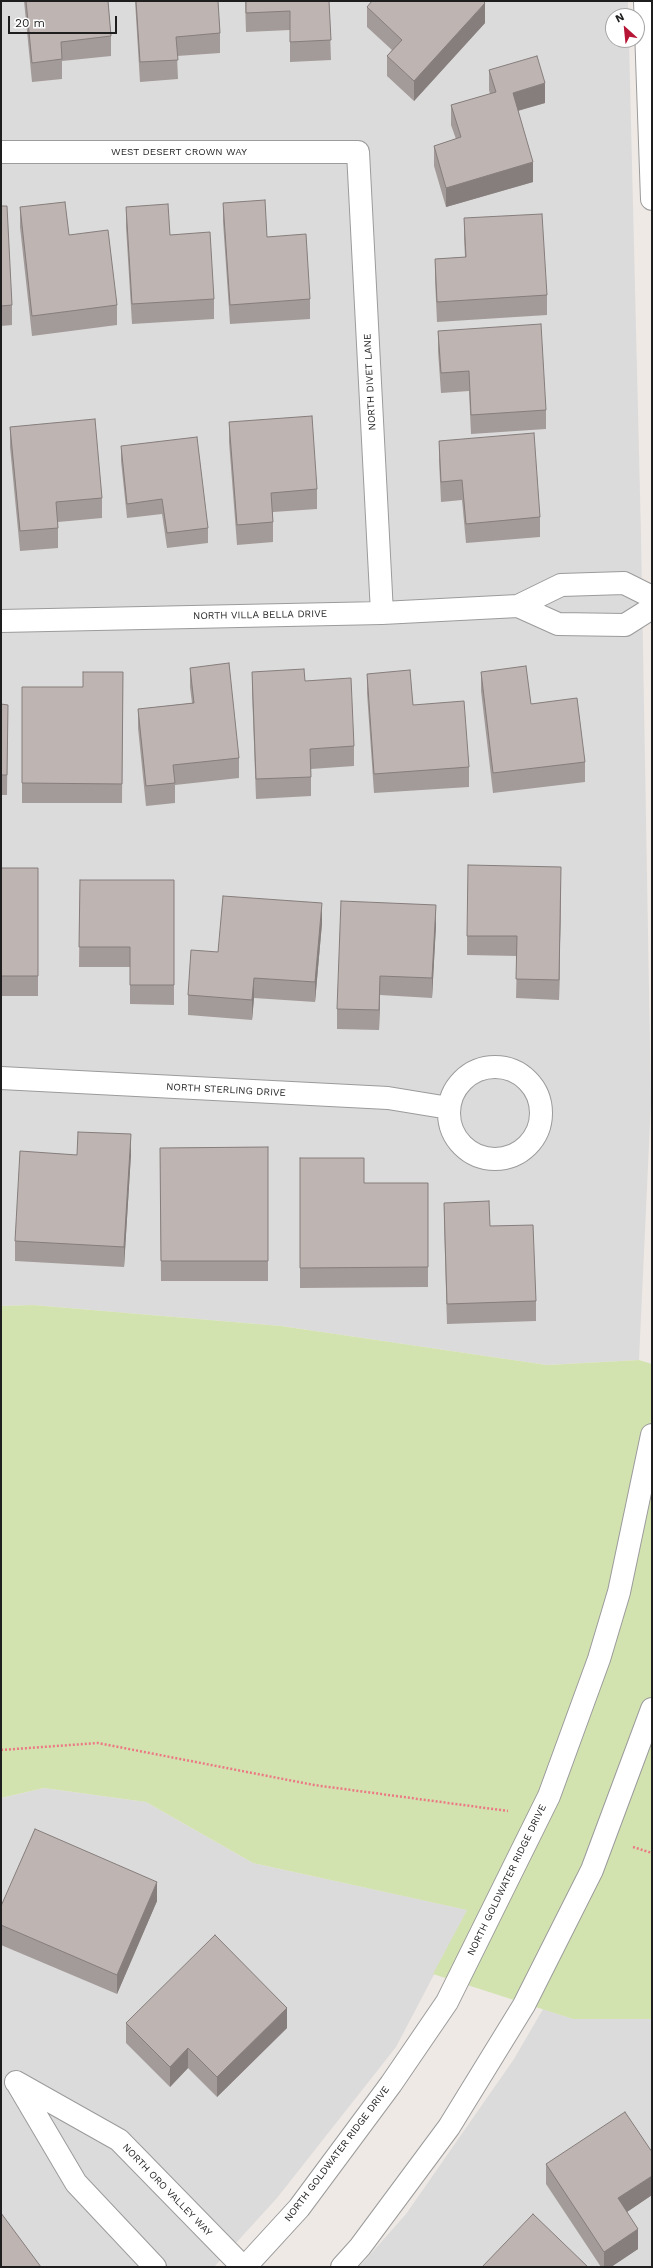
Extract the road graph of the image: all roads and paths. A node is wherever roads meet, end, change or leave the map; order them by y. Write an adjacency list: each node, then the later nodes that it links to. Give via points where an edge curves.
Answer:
1 (645, 1): 4 (street)
2 (1, 152): 3 (street, WEST DESERT CROWN WAY)
3 (358, 152): 8 (street, NORTH DIVET LANE)
4 (652, 200)
5 (652, 597): 6 (street, NORTH VILLA BELLA DRIVE, via 624,584 561,585)
6 (518, 606): 7 (street, NORTH VILLA BELLA DRIVE, via 558,624 625,625); 8 (street, NORTH VILLA BELLA DRIVE)
7 (652, 608)
8 (382, 613): 9 (street, NORTH VILLA BELLA DRIVE)
9 (1, 621)
10 (1, 1078): 11 (street, NORTH STERLING DRIVE, via 388,1098)
11 (449, 1108): 11 (street, via 450,1124 456,1138 467,1150 495,1160 511,1157 525,1150 535,1138 541,1123 542,1108 538,1094 530,1081 504,1068 482,1070 463,1080 454,1093)
12 (652, 1435): 20 (street, NORTH GOLDWATER RIDGE DRIVE, via 619,1592 599,1659 549,1796 447,2002 391,2084 299,2208)
13 (652, 1709): 21 (street, via 592,1870 524,2004 449,2127 360,2247)
14 (1, 1750): 15 (path, via 98,1743 314,1785)
15 (511, 1812)
16 (630, 1846): 17 (path)
17 (652, 1853)
18 (9, 2088): 19 (street, NORTH ORO VALLEY WAY, via 76,2183); 20 (street, NORTH ORO VALLEY WAY, via 119,2140)
19 (155, 2267)
20 (244, 2267)
21 (342, 2267)

